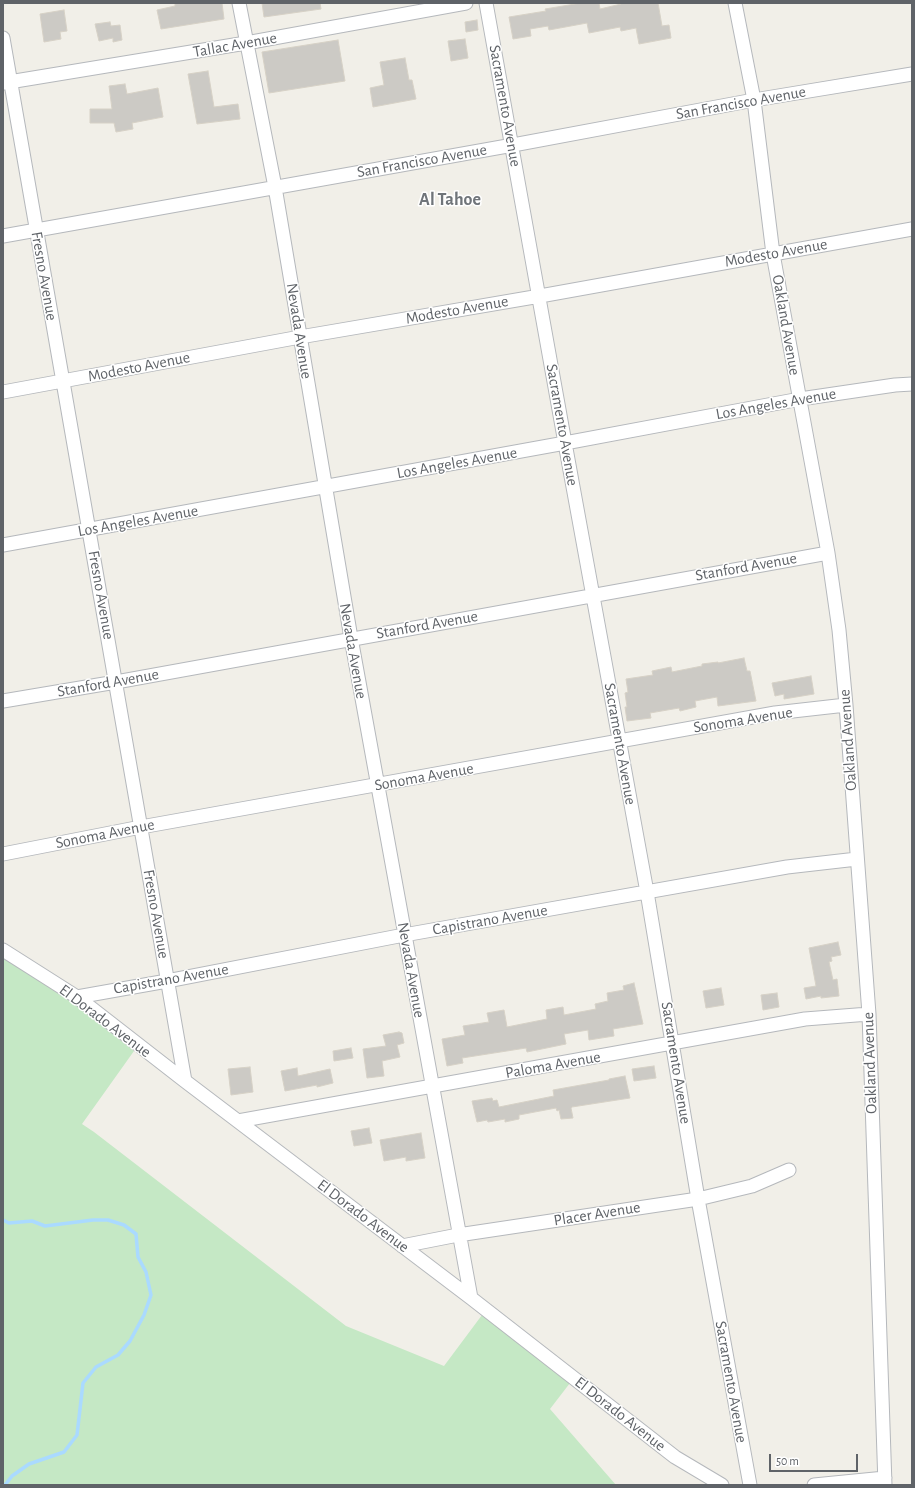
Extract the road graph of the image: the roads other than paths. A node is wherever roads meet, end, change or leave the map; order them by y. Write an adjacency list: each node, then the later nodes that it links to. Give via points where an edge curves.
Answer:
1 (239, 3): 6 (street, Nevada Avenue)
2 (466, 3): 6 (street, Tallac Avenue)
3 (486, 3): 10 (street, Sacramento Avenue)
4 (735, 3): 9 (street, Oakland Avenue)
5 (3, 38): 8 (street, Fresno Avenue)
6 (246, 43): 8 (street, Tallac Avenue); 11 (street, Nevada Avenue)
7 (912, 74): 9 (street, San Francisco Avenue)
8 (7, 82): 13 (street, Fresno Avenue)
9 (754, 100): 10 (street, San Francisco Avenue); 15 (street, Oakland Avenue)
10 (513, 145): 11 (street, San Francisco Avenue); 16 (street, Sacramento Avenue)
11 (275, 187): 13 (street, San Francisco Avenue); 17 (street, Nevada Avenue)
12 (912, 229): 15 (street, Modesto Avenue)
13 (35, 230): 14 (street, San Francisco Avenue); 18 (street, Fresno Avenue)
14 (3, 236)
15 (773, 254): 16 (street, Modesto Avenue); 21 (street, Oakland Avenue)
16 (540, 296): 17 (street, Modesto Avenue); 22 (street, Sacramento Avenue)
17 (300, 336): 18 (street, Modesto Avenue); 23 (street, Nevada Avenue)
18 (63, 381): 20 (street, Modesto Avenue); 24 (street, Fresno Avenue)
19 (912, 384): 21 (street, Los Angeles Avenue)
20 (3, 392)
21 (800, 399): 22 (street, Los Angeles Avenue); 26 (street, Oakland Avenue)
22 (565, 443): 23 (street, Los Angeles Avenue); 27 (street, Sacramento Avenue)
23 (324, 487): 24 (street, Los Angeles Avenue); 28 (street, Nevada Avenue)
24 (89, 530): 25 (street, Los Angeles Avenue); 29 (street, Fresno Avenue)
25 (3, 545)
26 (828, 553): 27 (street, Stanford Avenue); 31 (street, Oakland Avenue)
27 (593, 595): 28 (street, Stanford Avenue); 32 (street, Sacramento Avenue)
28 (351, 638): 29 (street, Stanford Avenue); 33 (street, Nevada Avenue)
29 (116, 682): 30 (street, Stanford Avenue); 34 (street, Fresno Avenue)
30 (3, 701)
31 (846, 705): 32 (street, Sonoma Avenue, via 775,714); 36 (street, Oakland Avenue)
32 (619, 741): 33 (street, Sonoma Avenue); 37 (street, Sacramento Avenue)
33 (378, 785): 34 (street, Sonoma Avenue); 38 (street, Nevada Avenue)
34 (141, 827): 35 (street, Sonoma Avenue); 40 (street, Fresno Avenue)
35 (3, 854)
36 (857, 859): 37 (street, Capistrano Avenue, via 787,867); 42 (street, Oakland Avenue)
37 (647, 892): 38 (street, Capistrano Avenue); 43 (street, Sacramento Avenue)
38 (404, 935): 40 (street, Capistrano Avenue); 45 (street, Nevada Avenue)
39 (3, 950): 41 (street, El Dorado Avenue)
40 (167, 981): 41 (street, Capistrano Avenue); 44 (street, Fresno Avenue)
41 (76, 997): 44 (street, El Dorado Avenue)
42 (869, 1014): 43 (street, Paloma Avenue, via 805,1019); 52 (street, Oakland Avenue)
43 (672, 1044): 45 (street, Paloma Avenue); 48 (street, Sacramento Avenue)
44 (185, 1081): 46 (street, El Dorado Avenue)
45 (432, 1086): 46 (street, Paloma Avenue); 49 (street, Nevada Avenue)
46 (238, 1121): 50 (street, El Dorado Avenue)
47 (790, 1170): 48 (street, Placer Avenue, via 752,1186)
48 (698, 1199): 49 (street, Placer Avenue); 54 (street, Sacramento Avenue)
49 (458, 1235): 50 (street, Placer Avenue); 51 (street, Nevada Avenue)
50 (402, 1246): 51 (street, El Dorado Avenue)
51 (471, 1298): 53 (street, El Dorado Avenue, via 676,1457)
52 (885, 1481): 55 (street)
53 (722, 1485)
54 (750, 1485)
55 (814, 1485)

